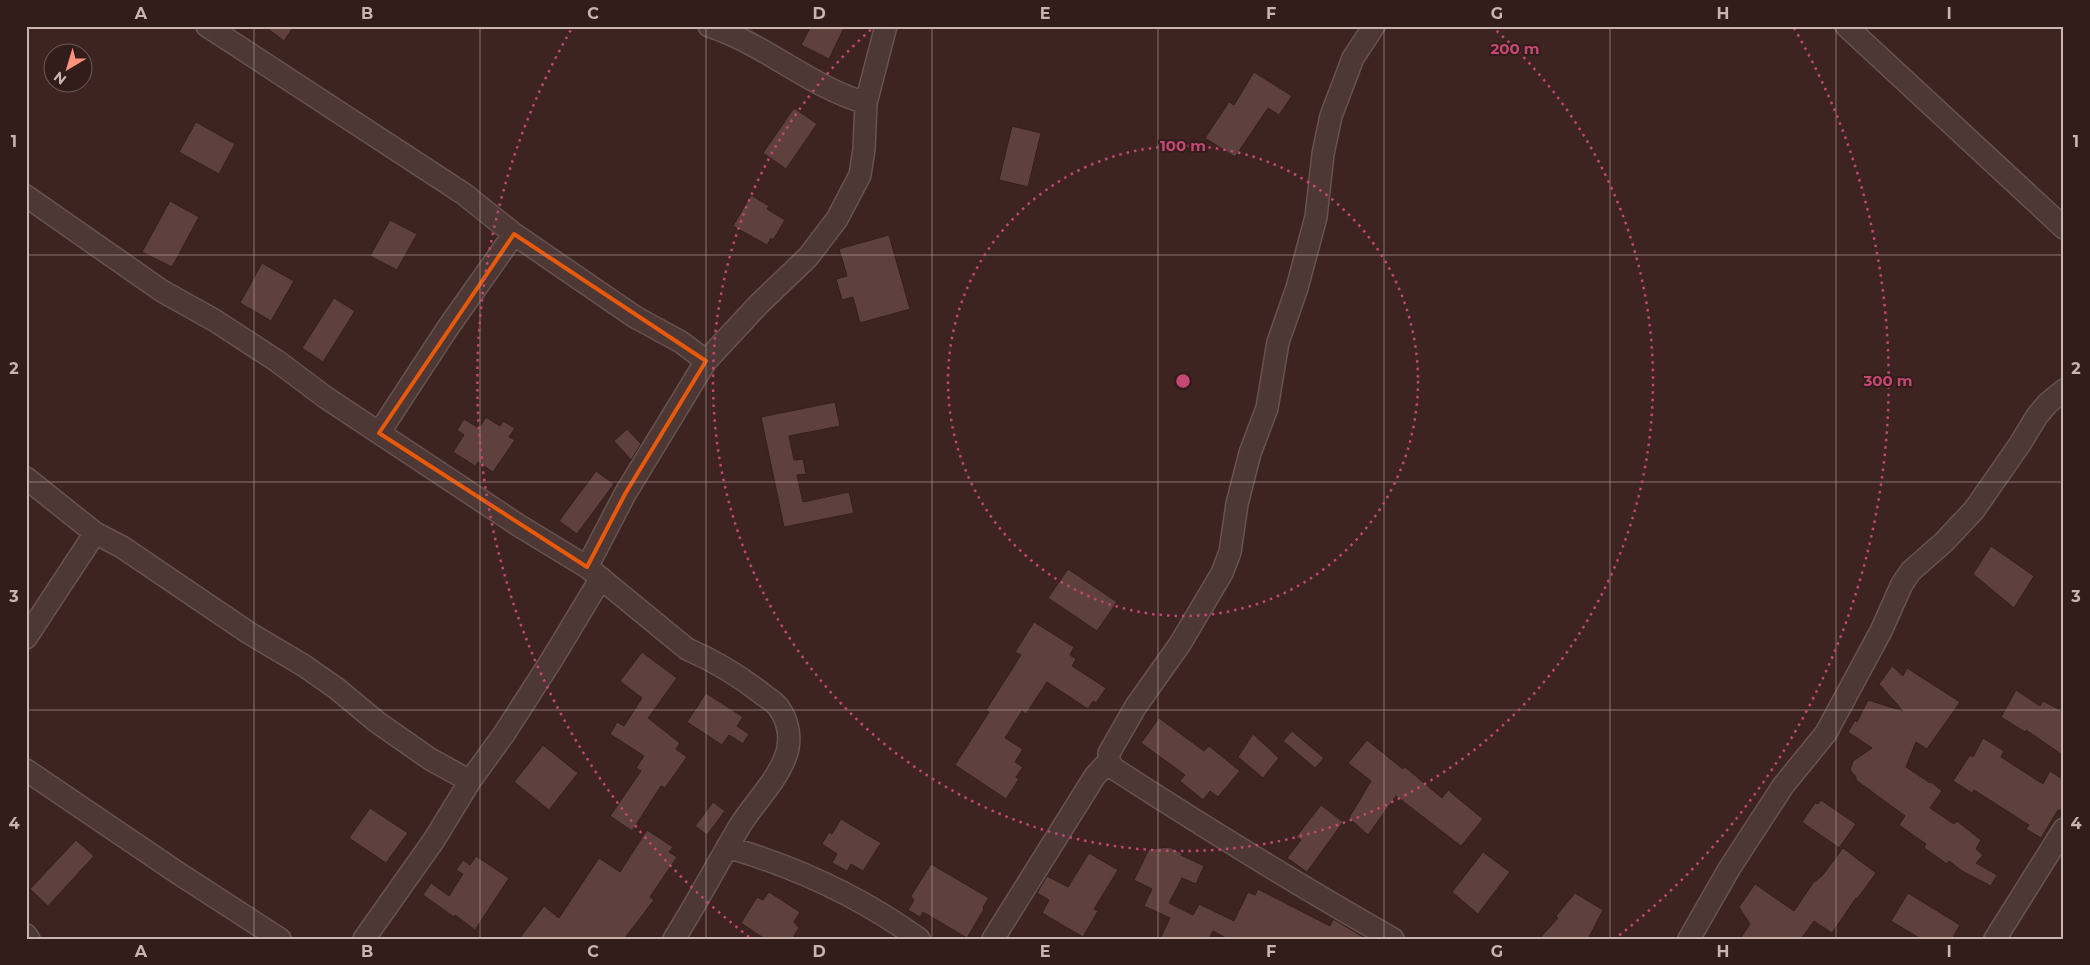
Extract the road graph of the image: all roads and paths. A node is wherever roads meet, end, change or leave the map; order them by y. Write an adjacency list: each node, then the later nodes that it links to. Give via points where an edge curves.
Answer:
1 (206, 26): 9 (street, via 464,194)
2 (709, 26): 6 (street, via 744,41 843,96)
3 (886, 26): 6 (street)
4 (1374, 26): 17 (street, via 1353,58 1331,116 1316,217 1278,342 1267,408 1250,453 1237,504 1230,552 1222,573 1180,644 1136,706 1109,753)
5 (1846, 26): 8 (street)
6 (866, 103): 10 (street, via 860,175 837,219 808,257)
7 (26, 196): 12 (street, via 142,278 214,320)
8 (2064, 228)
9 (514, 234): 10 (street); 12 (street)
10 (706, 361): 15 (street, via 625,494)
11 (2064, 390): 30 (street, via 2037,416 1974,510 1911,571 1902,584 1826,733 1783,786)
12 (379, 433): 15 (street)
13 (26, 478): 14 (street)
14 (95, 533): 16 (street); 19 (street, via 122,547 249,633 303,665 430,759)
15 (594, 573): 19 (street, via 551,661); 21 (street, via 687,649 742,679 779,706 790,737 786,757)
16 (26, 638)
17 (1109, 761): 28 (street, via 1095,776); 29 (street, via 1113,768 1172,806)
18 (26, 770): 24 (street)
19 (470, 781): 25 (street, via 434,840)
20 (2064, 830): 31 (street)
21 (727, 847): 26 (street); 27 (street, via 773,861 834,888)
22 (26, 935): 23 (street)
23 (29, 939)
24 (280, 939)
25 (364, 939)
26 (674, 939)
27 (919, 939)
28 (993, 939)
29 (1393, 939)
30 (1689, 939)
31 (1995, 939)

